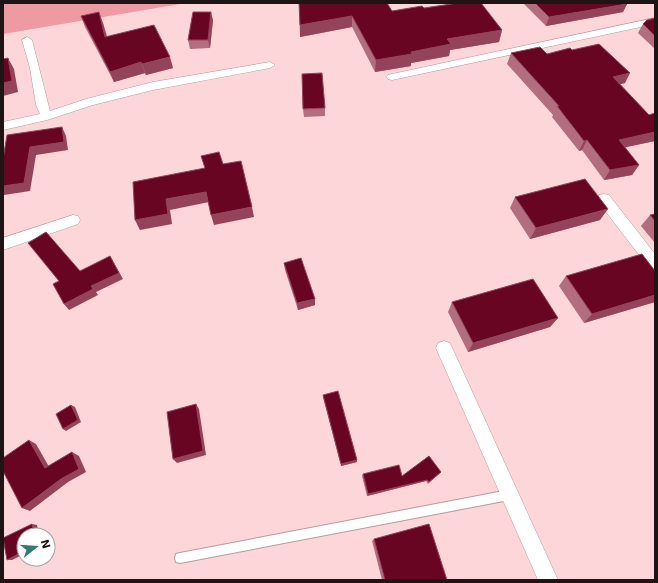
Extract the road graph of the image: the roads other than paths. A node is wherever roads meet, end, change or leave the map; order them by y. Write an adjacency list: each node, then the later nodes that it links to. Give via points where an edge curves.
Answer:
1 (655, 21): 4 (street)
2 (27, 40): 5 (street, via 36,68 42,105)
3 (270, 65): 5 (street, via 153,86)
4 (392, 78)
5 (47, 116): 6 (street)
6 (3, 126)
7 (604, 199): 10 (street)
8 (73, 220): 9 (street)
9 (3, 244)
10 (655, 265)
11 (444, 348): 12 (street)
12 (510, 495): 13 (lane); 14 (street)
13 (180, 558)
14 (548, 580)

